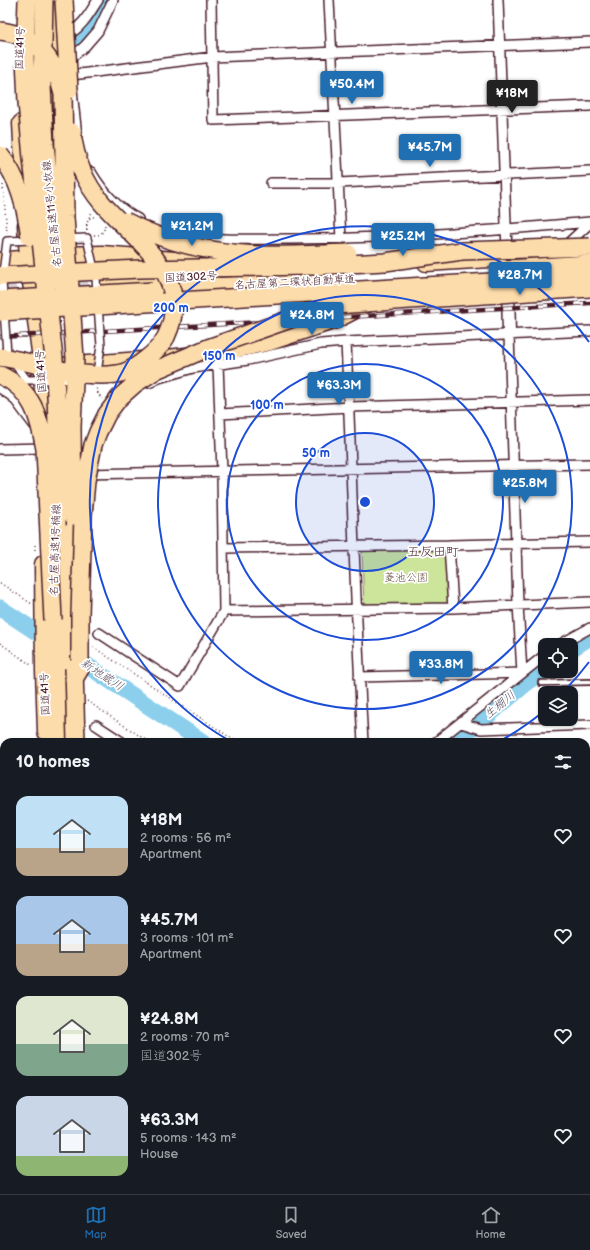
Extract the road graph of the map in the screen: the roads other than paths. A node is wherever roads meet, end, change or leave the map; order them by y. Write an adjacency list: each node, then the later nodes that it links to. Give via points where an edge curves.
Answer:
1 (22, 0): 40 (highway, 国道41号, via 19,80)
2 (27, 0): 61 (highway, 名古屋高速11号小牧線, bridge, via 27,102)
3 (44, 0): 72 (highway, 名古屋高速11号小牧線, bridge, via 44,144)
4 (52, 0): 38 (highway, via 59,205 50,244)
5 (65, 0): 12 (street); 27 (highway, bridge, via 74,147 81,170 102,204)
6 (98, 0): 12 (street, via 87,18)
7 (113, 0): 17 (street, via 98,31)
8 (211, 0): 16 (street)
9 (329, 0): 15 (street)
10 (498, 0): 14 (street)
11 (0, 31): 72 (highway, bridge, via 16,35 40,48 54,67 63,94 65,217 75,358)
12 (70, 34): 17 (street)
13 (590, 42): 14 (street)
14 (500, 46): 15 (street); 20 (street)
15 (332, 52): 16 (street); 21 (street)
16 (212, 57): 18 (street); 21 (street, via 214,120)
17 (71, 58): 18 (street)
18 (72, 75): 30 (street, via 76,130 86,164 120,207 132,216)
19 (590, 106): 20 (street)
20 (502, 109): 21 (street); 24 (street)
21 (335, 116): 26 (street)
22 (0, 155): 61 (highway, bridge, via 18,184 27,219)
23 (590, 171): 24 (street)
24 (504, 175): 26 (street); 29 (street)
25 (271, 183): 26 (street)
26 (338, 183): 32 (street)
27 (105, 218): 34 (highway, bridge, via 133,225 191,246 223,252 260,255); 60 (highway, bridge, via 154,256 167,275 173,311 170,327 163,342 139,365 125,372 107,375 82,374)
28 (590, 222): 29 (street); 37 (street)
29 (507, 229): 31 (street); 39 (street)
30 (164, 230): 32 (street, via 218,239); 35 (street, via 146,247)
31 (395, 236): 32 (street); 42 (street)
32 (341, 239)
33 (590, 247): 34 (highway, bridge)
34 (462, 250): 45 (highway, bridge, via 385,262 319,266 140,269)
35 (102, 254): 38 (highway); 44 (highway, via 225,264)
36 (590, 254): 37 (highway, 国道302号)
37 (555, 255): 39 (highway, 国道302号)
38 (56, 256): 40 (highway); 61 (highway, via 60,358 57,363); 63 (highway)
39 (507, 258): 42 (highway, 国道302号); 50 (street)
40 (28, 259): 41 (highway); 61 (highway, 国道41号)
41 (0, 261)
42 (423, 263): 44 (highway, 国道302号)
43 (590, 264): 53 (highway, 名古屋第二環状自動車道, bridge)
44 (382, 266): 47 (highway, 国道302号)
45 (0, 276)
46 (590, 276): 51 (highway, 名古屋第二環状自動車道, bridge)
47 (104, 281)
48 (590, 284): 50 (highway)
49 (590, 288): 100 (highway, bridge, via 335,305 208,348 156,370 136,382 107,414 93,445 86,481 80,669)
50 (508, 289): 52 (highway); 58 (street)
51 (297, 293): 55 (highway, 名古屋第二環状自動車道, bridge); 56 (highway, bridge, via 221,307)
52 (383, 296): 54 (highway); 63 (highway, via 336,320 270,342 229,351)
53 (0, 300)
54 (106, 311)
55 (0, 312)
56 (0, 322)
57 (590, 331): 58 (street)
58 (509, 335): 59 (street); 69 (street)
59 (346, 342): 62 (street, via 321,344); 70 (street)
60 (0, 357)
61 (49, 364): 63 (highway); 64 (highway); 73 (highway, 国道41号); 91 (highway, 名古屋高速1号楠線, bridge, via 57,422 58,466)
62 (218, 364): 71 (street); 75 (street, via 159,378 144,386 112,416 94,448)
63 (72, 365): 72 (highway)
64 (0, 366)
65 (0, 375): 91 (highway, bridge, via 10,380 26,395 36,410 45,449)
66 (96, 379): 66 (street, bridge, via 101,346 96,278 88,234 7,241 2,281 7,354 28,380)
67 (0, 388): 73 (street, via 13,397)
68 (590, 400): 69 (street)
69 (511, 402): 70 (street); 77 (street)
70 (349, 407): 71 (street); 78 (street)
71 (220, 414): 79 (street)
72 (74, 430): 75 (highway); 100 (highway, 名古屋高速1号楠線, bridge); 106 (highway, via 66,484)
73 (44, 442): 74 (street); 91 (highway, 国道41号)
74 (0, 448)
75 (75, 456): 80 (highway)
76 (590, 464): 77 (street)
77 (514, 466): 78 (street); 82 (street)
78 (352, 469): 79 (street); 84 (street)
79 (222, 472): 80 (street); 85 (street)
80 (76, 474): 100 (highway, bridge)
81 (590, 542): 82 (street)
82 (516, 544): 83 (street); 87 (street)
83 (449, 545): 84 (street); 88 (street)
84 (353, 547): 85 (street); 89 (street)
85 (223, 548): 90 (street)
86 (590, 602): 87 (street)
87 (518, 604): 88 (street); 96 (street)
88 (453, 608): 89 (street)
89 (356, 610): 90 (street); 97 (street)
90 (224, 612): 93 (street, via 180,686)
91 (48, 615): 104 (highway, 国道41号, via 39,669); 105 (highway, 名古屋高速1号楠線)
92 (590, 628): 94 (street)
93 (99, 633)
94 (572, 638)
95 (538, 660): 96 (street)
96 (522, 673): 97 (street); 101 (street)
97 (359, 677): 110 (street)
98 (590, 682): 99 (lane)
99 (541, 683)
100 (77, 686): 107 (highway, 名古屋高速1号楠線, bridge); 108 (highway)
101 (463, 724): 103 (street, via 481,729); 111 (street)
102 (96, 725): 109 (street)
103 (590, 725)
104 (47, 738)
105 (54, 738)
106 (66, 738)
107 (76, 738)
108 (80, 738)
109 (116, 738)
110 (363, 738)
111 (442, 738)

